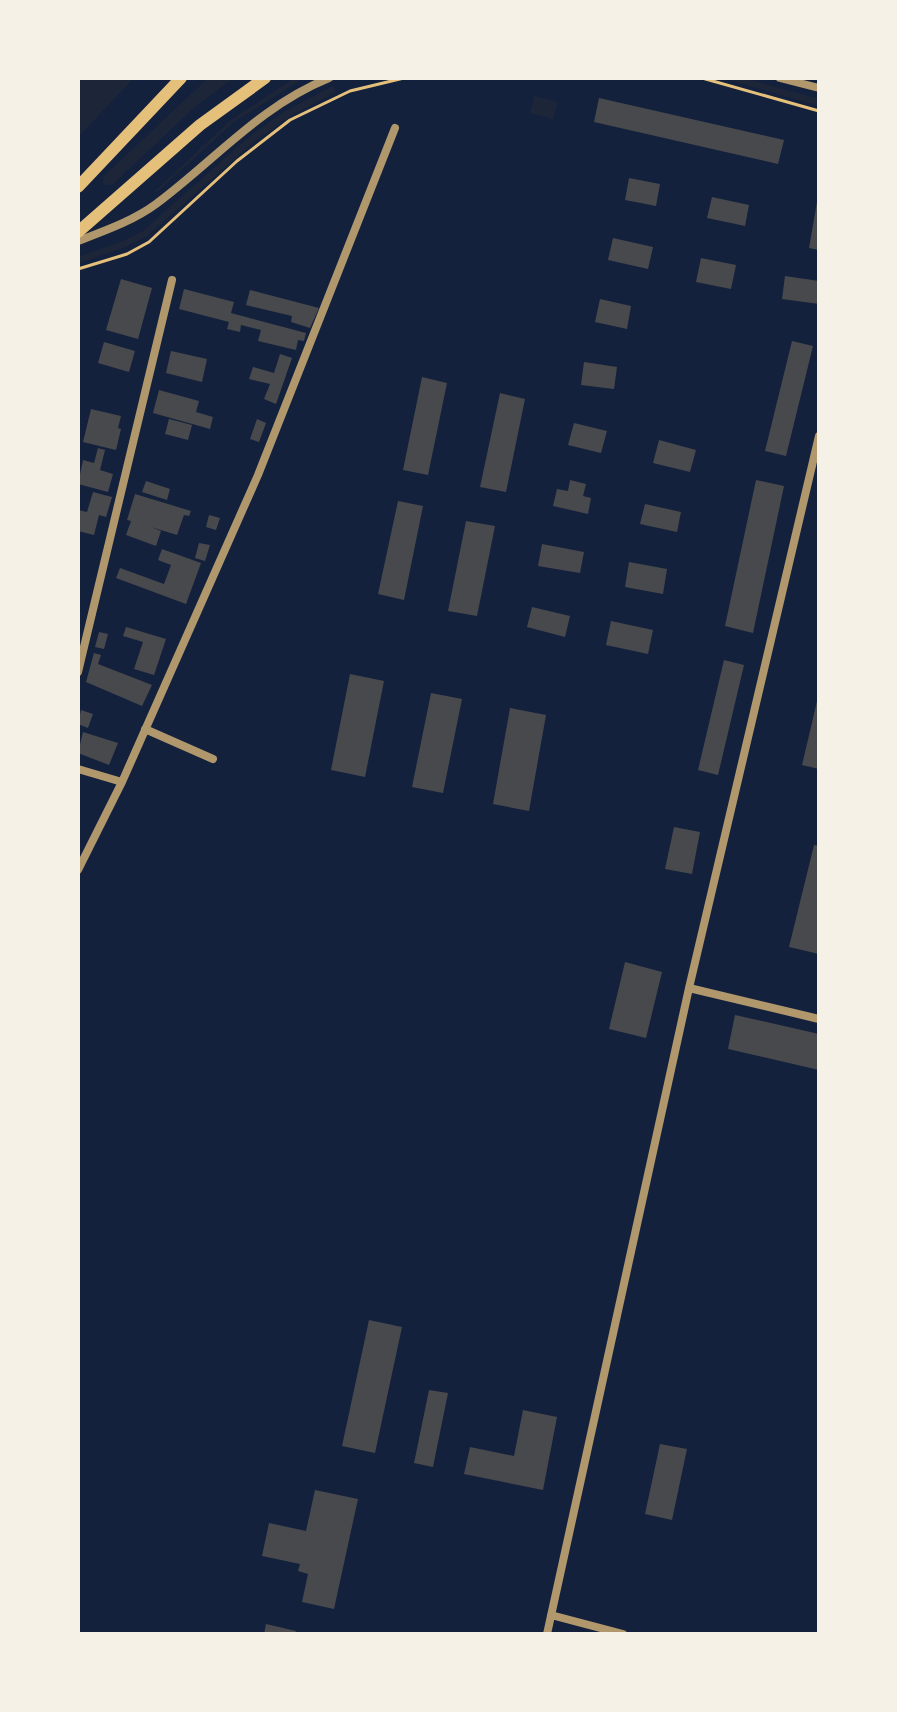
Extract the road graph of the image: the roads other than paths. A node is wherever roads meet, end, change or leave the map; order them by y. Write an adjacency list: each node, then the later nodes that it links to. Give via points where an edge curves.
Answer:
1 (181, 78): 7 (main road)
2 (265, 78): 8 (main road, via 200,125)
3 (329, 78): 9 (street, via 274,106 153,206)
4 (780, 78): 5 (street)
5 (819, 88)
6 (395, 128): 13 (street, via 258,475)
7 (78, 187)
8 (78, 232)
9 (78, 241)
10 (172, 280): 12 (street)
11 (819, 436): 18 (street)
12 (78, 672)
13 (145, 729): 14 (street); 16 (street)
14 (213, 759)
15 (78, 769): 16 (street)
16 (122, 782): 17 (street)
17 (78, 870)
18 (689, 988): 19 (street); 20 (street)
19 (819, 1019)
20 (551, 1615): 21 (street); 22 (street)
21 (547, 1634)
22 (623, 1634)

